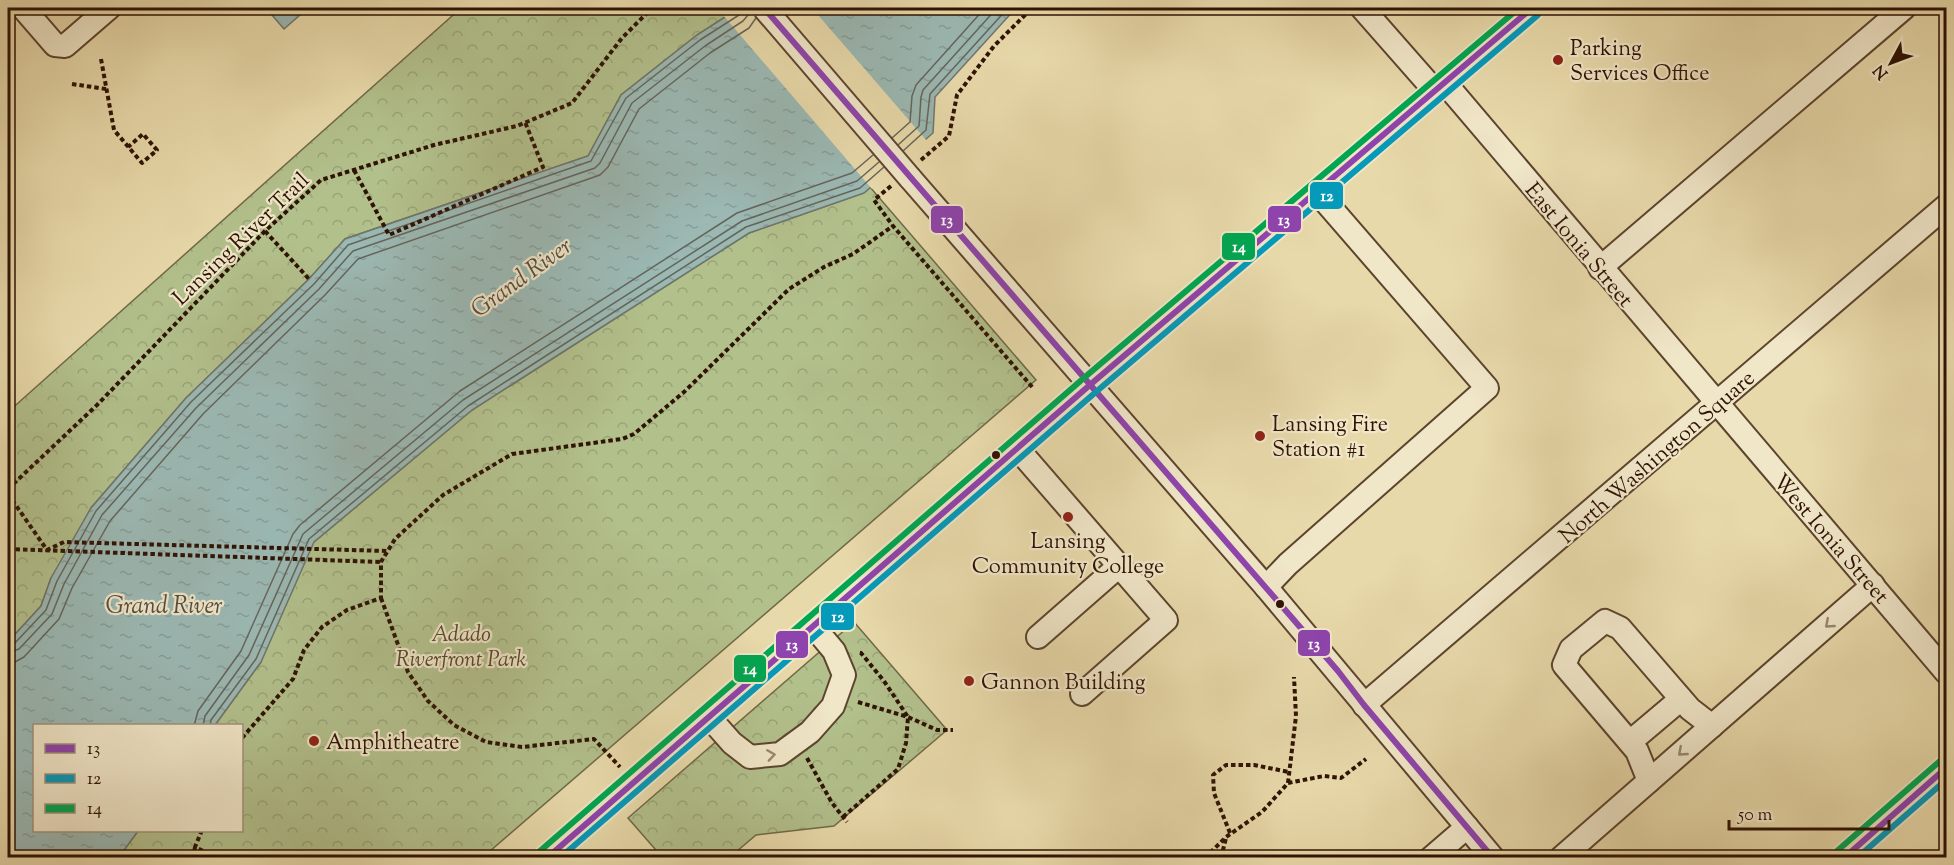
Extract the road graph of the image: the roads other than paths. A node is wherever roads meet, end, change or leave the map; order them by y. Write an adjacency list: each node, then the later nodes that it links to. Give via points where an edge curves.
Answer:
1 (23, 8): 2 (street, via 55,45 65,46)
2 (109, 8)
3 (764, 8): 11 (street, bridge)
4 (1362, 8): 7 (street, East Ionia Street)
5 (1532, 8): 7 (street)
6 (1904, 8): 10 (street)
7 (1440, 87): 8 (street); 10 (street, East Ionia Street)
8 (1317, 192): 11 (street); 16 (street, via 1487,388)
9 (1947, 206): 12 (street, North Washington Square)
10 (1600, 268): 12 (street, East Ionia Street)
11 (1091, 384): 13 (street); 16 (street)
12 (1717, 404): 15 (street, West Ionia Street); 22 (street, North Washington Square)
13 (1017, 448): 14 (street); 17 (street)
14 (1119, 566): 18 (street); 20 (street, via 1166,620)
15 (1873, 585): 19 (street, West Ionia Street); 24 (street, one-way to 24)
16 (1266, 587): 22 (street)
17 (813, 626): 23 (street); 23 (street, one-way to 17, via 750,757 780,754 810,732 833,706 844,675 834,651)
18 (1038, 637)
19 (1947, 672)
20 (1082, 694)
21 (1681, 699): 24 (street); 25 (street); 25 (street, via 1620,628 1605,621 1571,649 1564,665)
22 (1364, 705): 28 (street)
23 (709, 717): 29 (street)
24 (1712, 726): 27 (street, one-way to 27)
25 (1630, 742): 27 (street, via 1638,751)
26 (1947, 768): 33 (street)
27 (1649, 781): 32 (street)
28 (1467, 827): 30 (street); 31 (street)
29 (546, 858)
30 (1431, 858)
31 (1493, 858)
32 (1561, 858)
33 (1843, 858)

